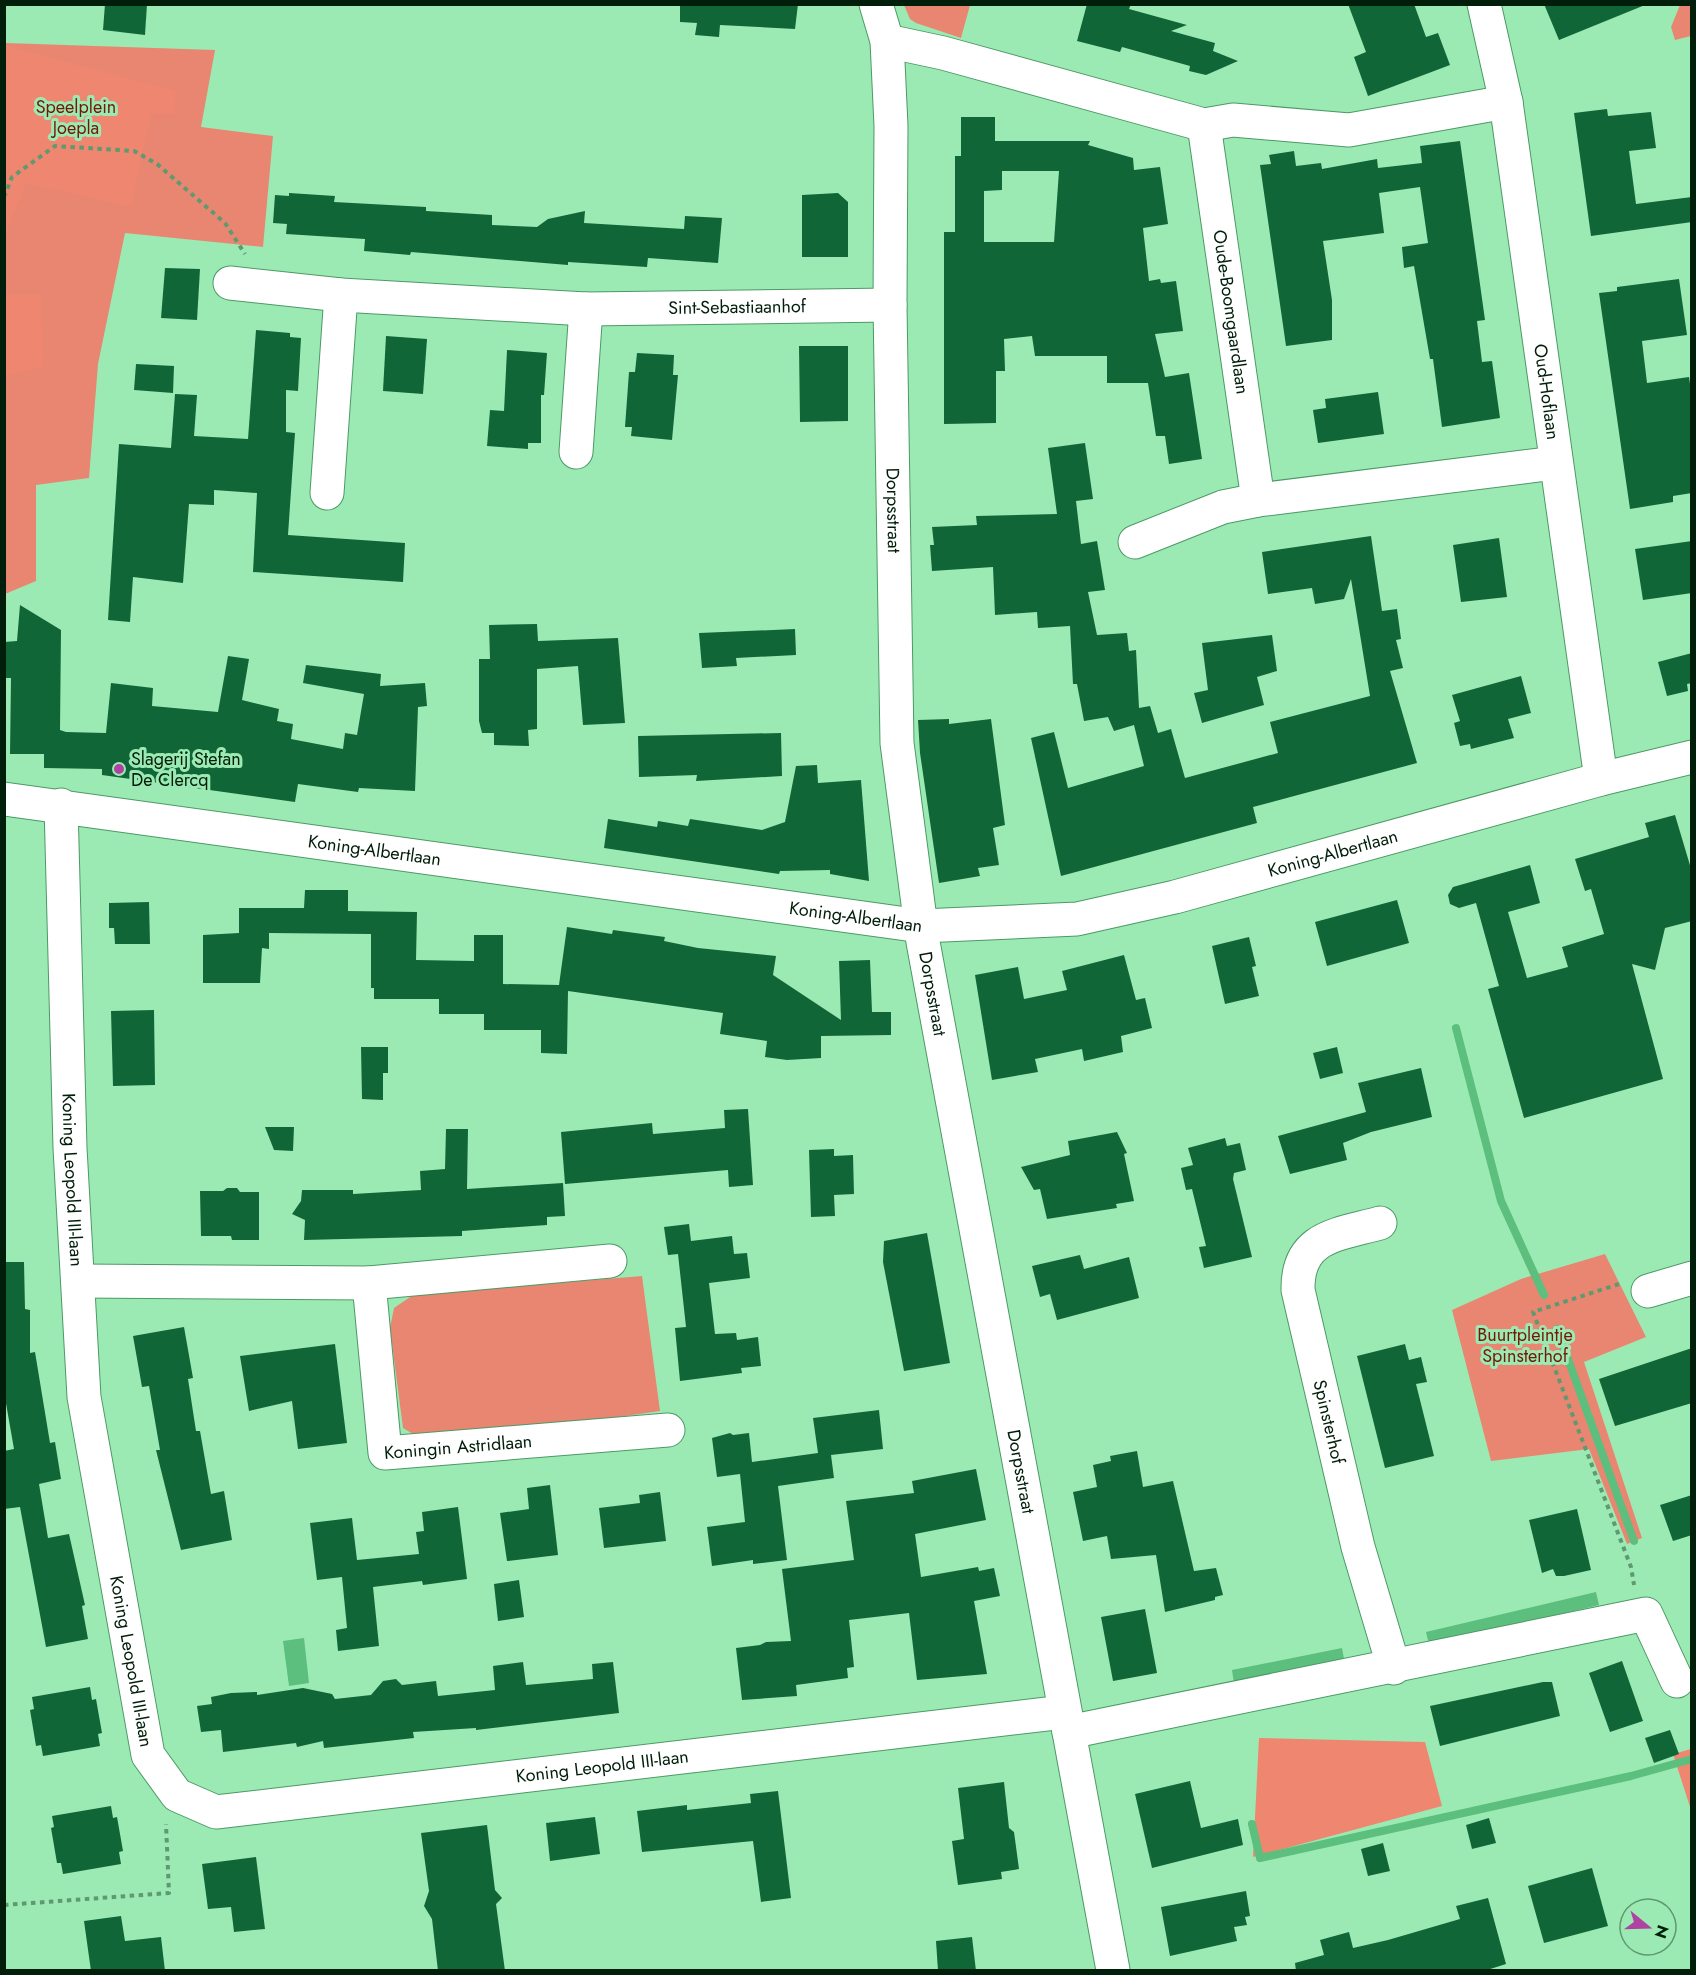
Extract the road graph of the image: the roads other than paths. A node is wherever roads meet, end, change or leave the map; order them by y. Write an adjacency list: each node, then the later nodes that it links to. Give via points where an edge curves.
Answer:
1 (876, 4): 3 (street, Dorpsstraat)
2 (1484, 4): 4 (street, Oud-Hoflaan)
3 (887, 41): 5 (street, via 944,53); 8 (street, Dorpsstraat, via 891,126)
4 (1506, 102): 5 (street, via 1349,130 1233,120); 11 (street, Oud-Hoflaan)
5 (1204, 125): 13 (street, Oude-Boomgaardlaan)
6 (230, 283): 7 (street, Sint-Sebastiaanhof)
7 (341, 295): 9 (street, Sint-Sebastiaanhof); 12 (street)
8 (890, 305): 9 (street, Sint-Sebastiaanhof); 19 (street, Dorpsstraat, via 897,743)
9 (586, 309): 10 (street)
10 (576, 452)
11 (1555, 463): 13 (street); 16 (street, Oud-Hoflaan)
12 (327, 492)
13 (1258, 500): 14 (street, via 1223,507)
14 (1135, 542)
15 (1692, 757): 16 (street, Koning-Albertlaan)
16 (1601, 779): 19 (street, Koning-Albertlaan, via 1175,897 1077,919)
17 (4, 799): 18 (street, Koning-Albertlaan)
18 (61, 805): 19 (street, Koning-Albertlaan); 23 (street, Koning Leopold III-laan, via 70,1148)
19 (921, 926): 29 (street, Dorpsstraat)
20 (1380, 1223): 27 (street, Spinsterhof, via 1332,1236 1313,1246 1303,1256 1298,1290 1358,1547)
21 (610, 1261): 24 (street)
22 (1692, 1278): 25 (street)
23 (78, 1281): 24 (street); 29 (street, Koning Leopold III-laan, via 84,1397 148,1755 177,1795 216,1812)
24 (369, 1283): 26 (street, Koningin Astridlaan, via 385,1453)
25 (1648, 1291)
26 (668, 1430)
27 (1394, 1668): 28 (street, via 1646,1614); 29 (street)
28 (1677, 1681)
29 (1067, 1722): 30 (street, Dorpsstraat)
30 (1113, 1971)

